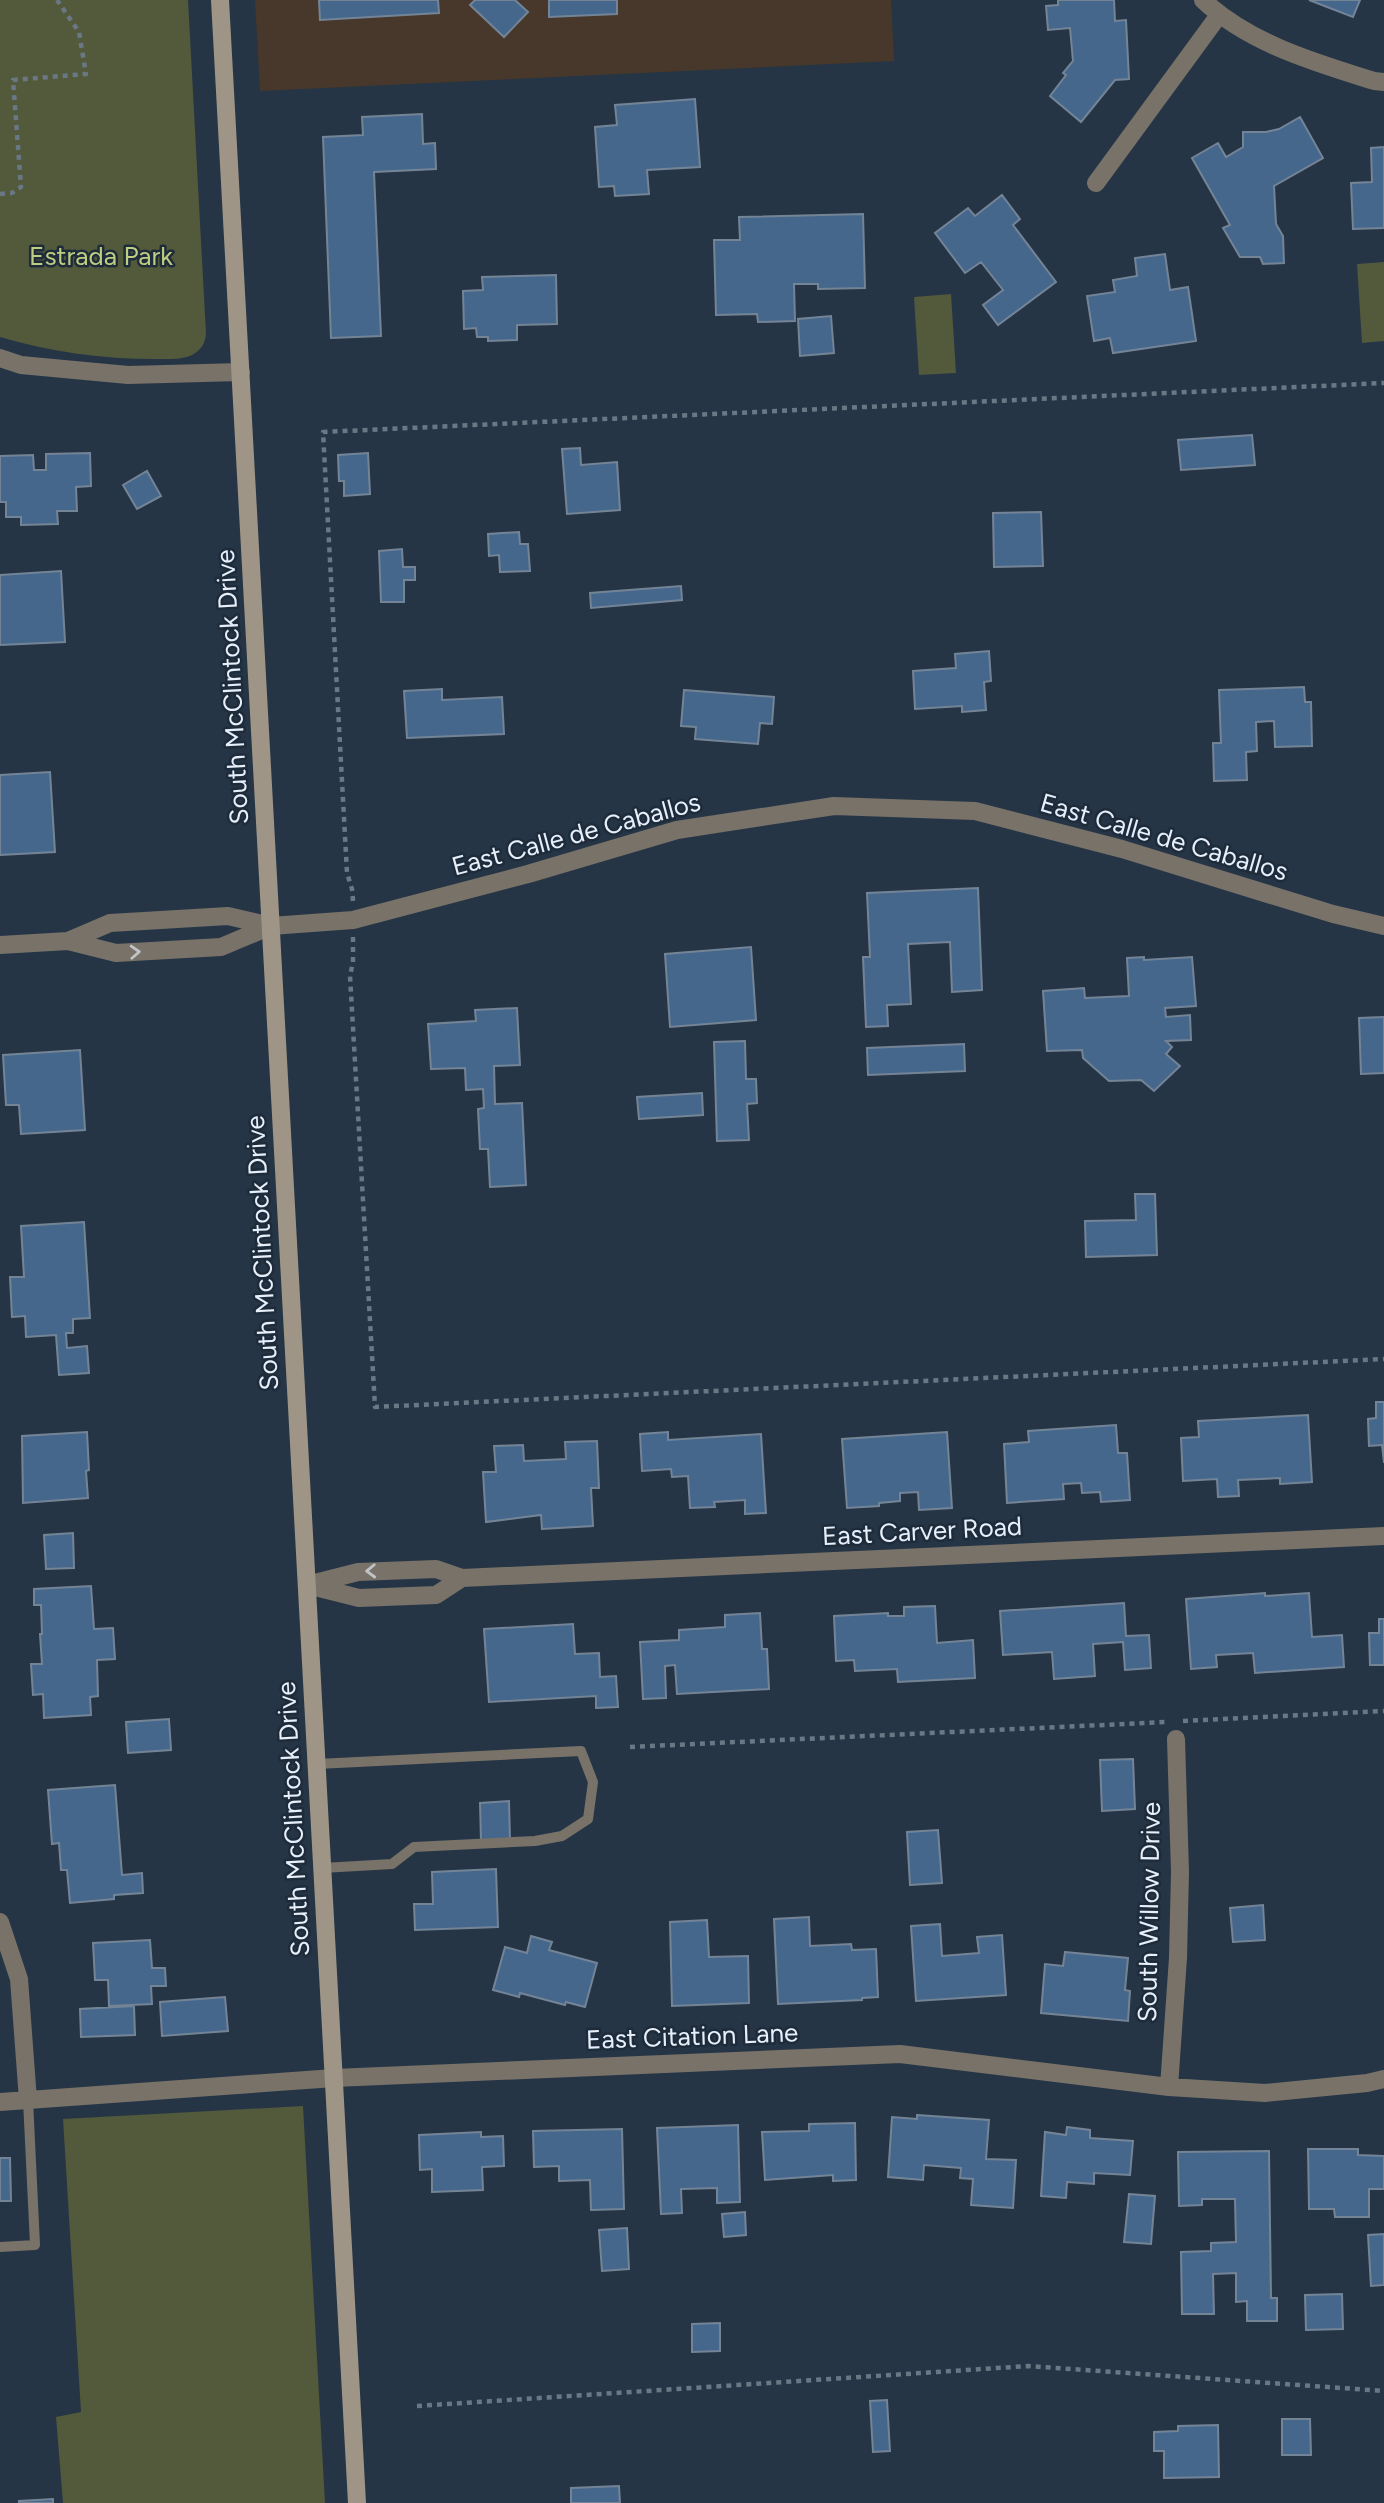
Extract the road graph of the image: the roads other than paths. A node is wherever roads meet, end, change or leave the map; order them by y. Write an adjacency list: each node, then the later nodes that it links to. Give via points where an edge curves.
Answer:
1 (220, 0): 7 (main road, South McClintock Drive)
2 (1203, 0): 3 (street)
3 (1219, 15): 4 (street, via 1296,56); 5 (street)
4 (1384, 82)
5 (1096, 183)
6 (0, 358): 7 (street, via 21,365 128,375)
7 (241, 372): 8 (main road, South McClintock Drive)
8 (271, 926): 9 (street, East Calle de Caballos, via 353,920 677,830 834,806 975,811); 10 (street, via 228,916 110,923); 10 (street, one-way to 8, via 116,953 221,947); 14 (main road, South McClintock Drive)
9 (1384, 926)
10 (68, 941): 11 (street)
11 (0, 945)
12 (1384, 1536): 13 (street, East Carver Road)
13 (462, 1578): 14 (street, East Carver Road, one-way to 14, via 436,1569 358,1572); 14 (street, East Carver Road, via 436,1595 359,1598)
14 (307, 1585): 16 (main road, South McClintock Drive)
15 (1176, 1739): 21 (street, South Willow Drive, via 1180,1872)
16 (317, 1764): 17 (main road, South McClintock Drive); 17 (lane, via 581,1751 593,1782 588,1819 562,1836 414,1847 392,1864)
17 (322, 1868): 19 (main road, South McClintock Drive)
18 (0, 1922): 22 (street, via 19,1979)
19 (334, 2078): 21 (street, East Citation Lane, via 900,2054); 22 (street, East Citation Lane); 25 (main road, South McClintock Drive)
20 (1384, 2079): 21 (street, East Citation Lane, via 1265,2093)
21 (1170, 2087)
22 (28, 2100): 23 (street, East Citation Lane); 24 (lane, via 35,2245)
23 (0, 2102)
24 (0, 2247)
25 (357, 2503)

